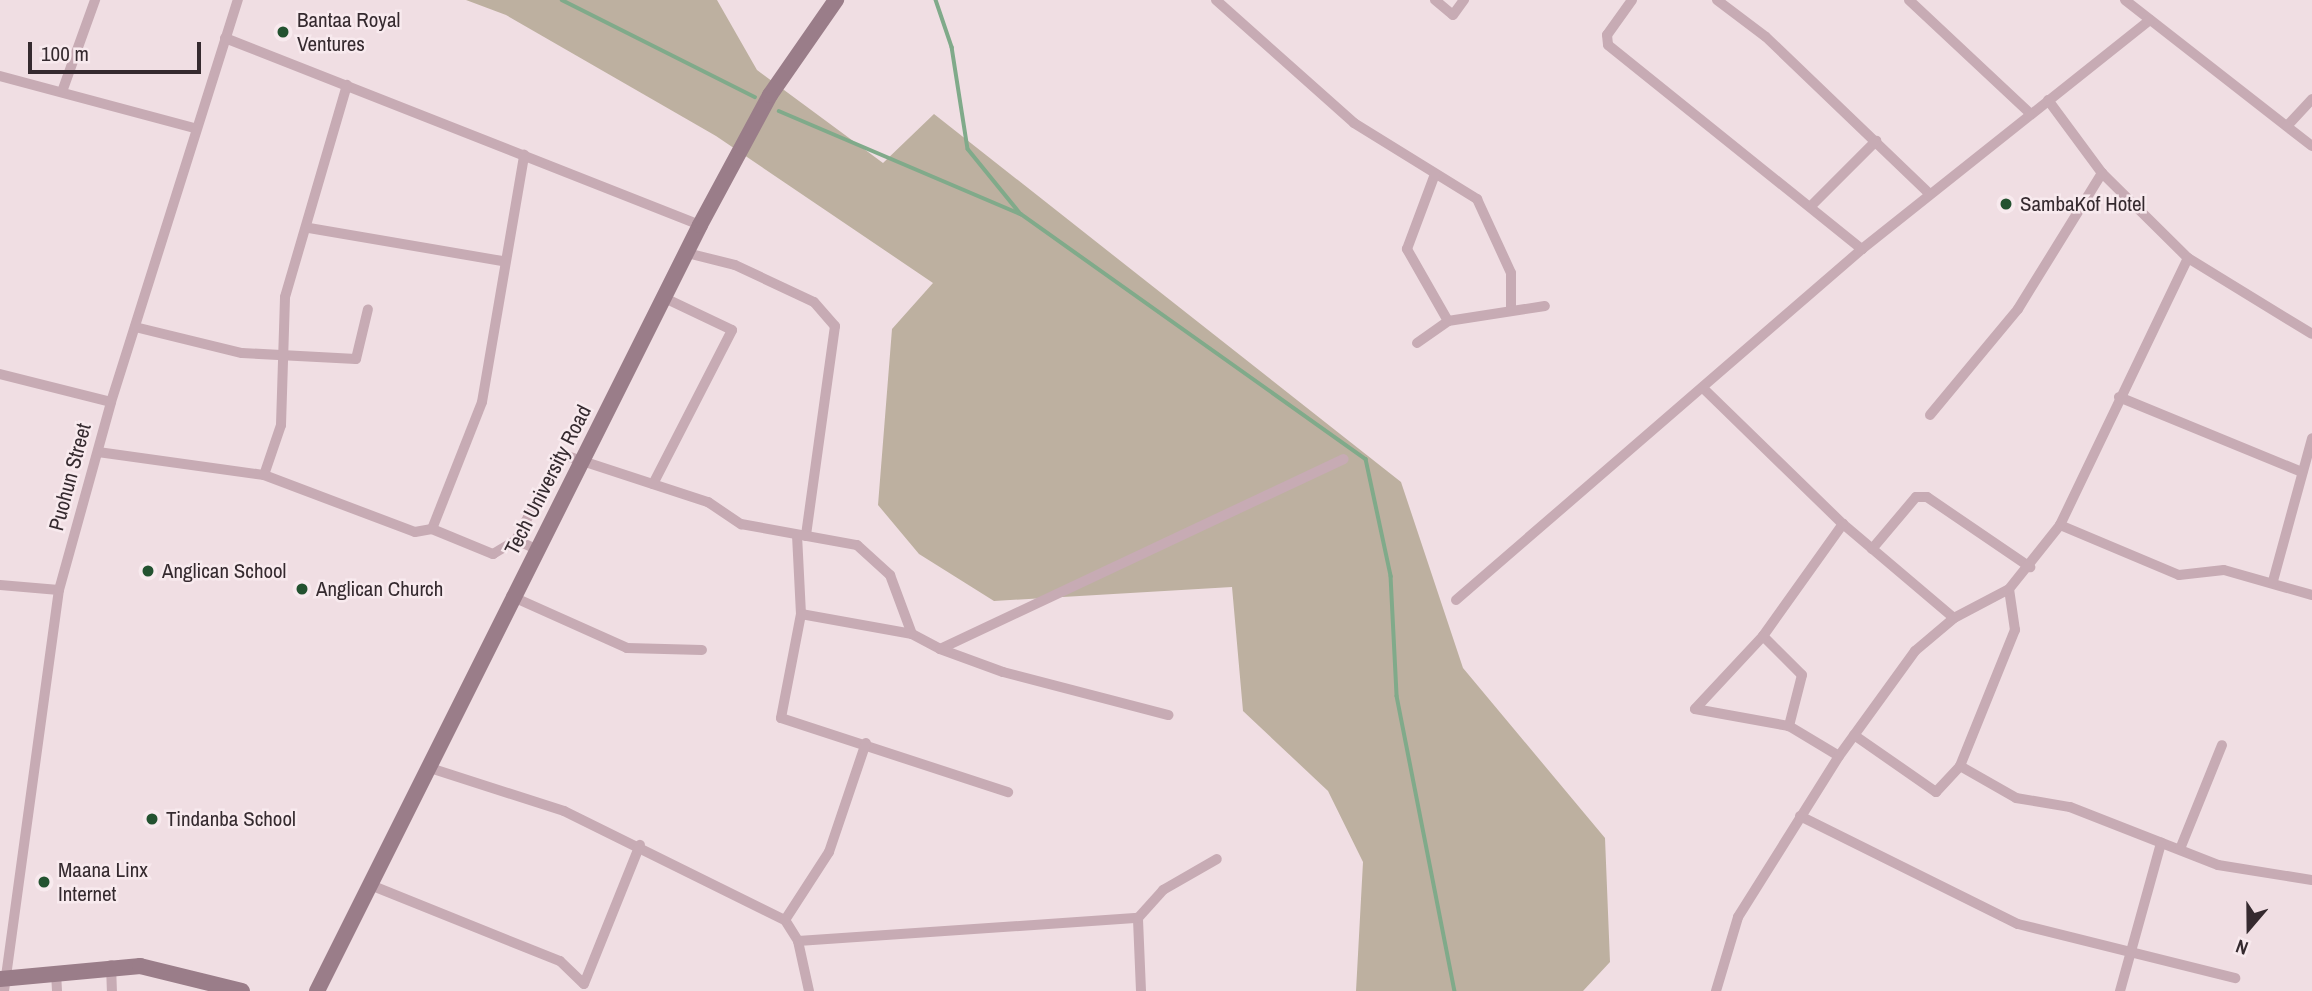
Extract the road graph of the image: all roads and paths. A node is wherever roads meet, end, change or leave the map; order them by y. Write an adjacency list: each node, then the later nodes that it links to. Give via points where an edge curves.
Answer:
1 (95, 0): 15 (street)
2 (238, 0): 12 (street, Puohun Street)
3 (836, 0): 28 (street, Tech University Road, via 770,95)
4 (1216, 0): 25 (street, via 1354,124)
5 (1434, 0): 6 (street, via 1453,15)
6 (1464, 0)
7 (1632, 0): 27 (street, via 1607,35 1608,45)
8 (1717, 0): 21 (street)
9 (1909, 0): 18 (street)
10 (2124, 0): 11 (street)
11 (2150, 20): 17 (street); 19 (street)
12 (225, 38): 14 (street); 20 (street, Puohun Street)
13 (0, 76): 15 (street)
14 (347, 85): 23 (street); 29 (street)
15 (63, 89): 20 (street)
16 (2312, 99): 19 (street)
17 (2048, 100): 18 (street); 24 (street)
18 (2031, 114): 26 (street)
19 (2287, 126): 22 (street)
20 (194, 128): 39 (street, Puohun Street)
21 (1876, 141): 26 (street); 27 (street)
22 (2312, 146)
23 (524, 155): 28 (street); 33 (street)
24 (2102, 173): 32 (street); 47 (street, via 2018,309)
25 (1435, 174): 36 (street, via 1477,200 1511,273); 38 (street, via 1407,248)
26 (1930, 194): 30 (street)
27 (1812, 205): 30 (street)
28 (700, 225): 31 (street, Tech University Road)
29 (309, 228): 33 (street); 42 (street, via 285,297)
30 (1862, 249): 44 (street)
31 (687, 253): 34 (street, Tech University Road); 58 (street, via 736,265 814,302 835,326)
32 (2188, 258): 40 (street); 45 (street)
33 (502, 261): 57 (street, via 482,402)
34 (665, 298): 51 (street, Tech University Road); 54 (street, via 732,330)
35 (1545, 306): 36 (street)
36 (1511, 308): 38 (street)
37 (368, 309): 42 (street, via 359,358)
38 (1448, 321): 41 (street)
39 (135, 327): 42 (street); 46 (street, Puohun Street)
40 (2312, 334)
41 (1417, 343)
42 (282, 357): 53 (street, via 281,425)
43 (0, 374): 46 (street)
44 (1705, 390): 55 (street); 69 (street)
45 (2119, 397): 52 (street); 56 (street)
46 (111, 402): 49 (street, Puohun Street)
47 (1930, 415)
48 (2312, 438): 52 (street)
49 (98, 452): 53 (street); 66 (street, Puohun Street)
50 (1343, 459): 74 (street)
51 (582, 461): 54 (street); 59 (street, via 556,456); 60 (street, Tech University Road)
52 (2302, 472): 63 (street)
53 (264, 475): 57 (street, via 415,532)
54 (653, 484): 58 (street, via 708,502 741,524)
55 (1843, 524): 61 (street); 73 (street)
56 (2060, 525): 62 (street); 63 (street, via 2179,575 2224,570)
57 (432, 528): 59 (street, via 493,554)
58 (802, 535): 70 (street); 72 (street, via 857,545 890,575)
59 (516, 540): 60 (street)
60 (536, 549): 68 (street, Tech University Road)
61 (1872, 549): 62 (street, via 1916,497 1927,497); 71 (street)
62 (2030, 567): 65 (street)
63 (2273, 581): 67 (street)
64 (0, 585): 66 (street)
65 (2009, 589): 71 (street); 82 (street, via 2015,630)
66 (59, 590): 99 (street, Puohun Street)
67 (2312, 595)
68 (511, 596): 75 (street, via 627,648); 83 (street, Tech University Road)
69 (1456, 600)
70 (801, 614): 72 (street); 79 (street, via 781,718)
71 (1954, 618): 78 (street, via 1915,651)
72 (912, 634): 74 (street)
73 (1763, 636): 77 (street, via 1802,675); 77 (street, via 1695,709)
74 (940, 649): 76 (street, via 1003,672)
75 (702, 650)
76 (1168, 715)
77 (1788, 726): 81 (street)
78 (1854, 735): 81 (street); 82 (street, via 1936,792)
79 (866, 743): 84 (street); 93 (street, via 829,852)
80 (2222, 745): 88 (street)
81 (1839, 756): 85 (street)
82 (1960, 766): 86 (street, via 2016,798 2070,807)
83 (427, 767): 87 (street, via 564,811); 91 (street, Tech University Road)
84 (1008, 792)
85 (1800, 816): 95 (street, via 2018,924); 107 (street, via 1738,917)
86 (2161, 844): 88 (street); 95 (street)
87 (640, 845): 93 (street); 100 (street)
88 (2180, 849): 90 (street, via 2218,865)
89 (1217, 859): 92 (street, via 1163,890)
90 (2312, 880)
91 (368, 884): 100 (street, via 560,961); 104 (street, Tech University Road)
92 (1138, 918): 94 (street); 106 (street)
93 (785, 920): 94 (street)
94 (798, 941): 105 (street)
95 (2131, 956): 98 (street); 108 (street)
96 (111, 965): 97 (street); 102 (street); 103 (street, via 157,968)
97 (56, 972): 99 (street); 101 (street)
98 (2235, 978)
99 (2, 982)
100 (587, 987)
101 (57, 991)
102 (112, 991)
103 (242, 991)
104 (317, 991)
105 (809, 991)
106 (1141, 991)
107 (1716, 991)
108 (2120, 991)

